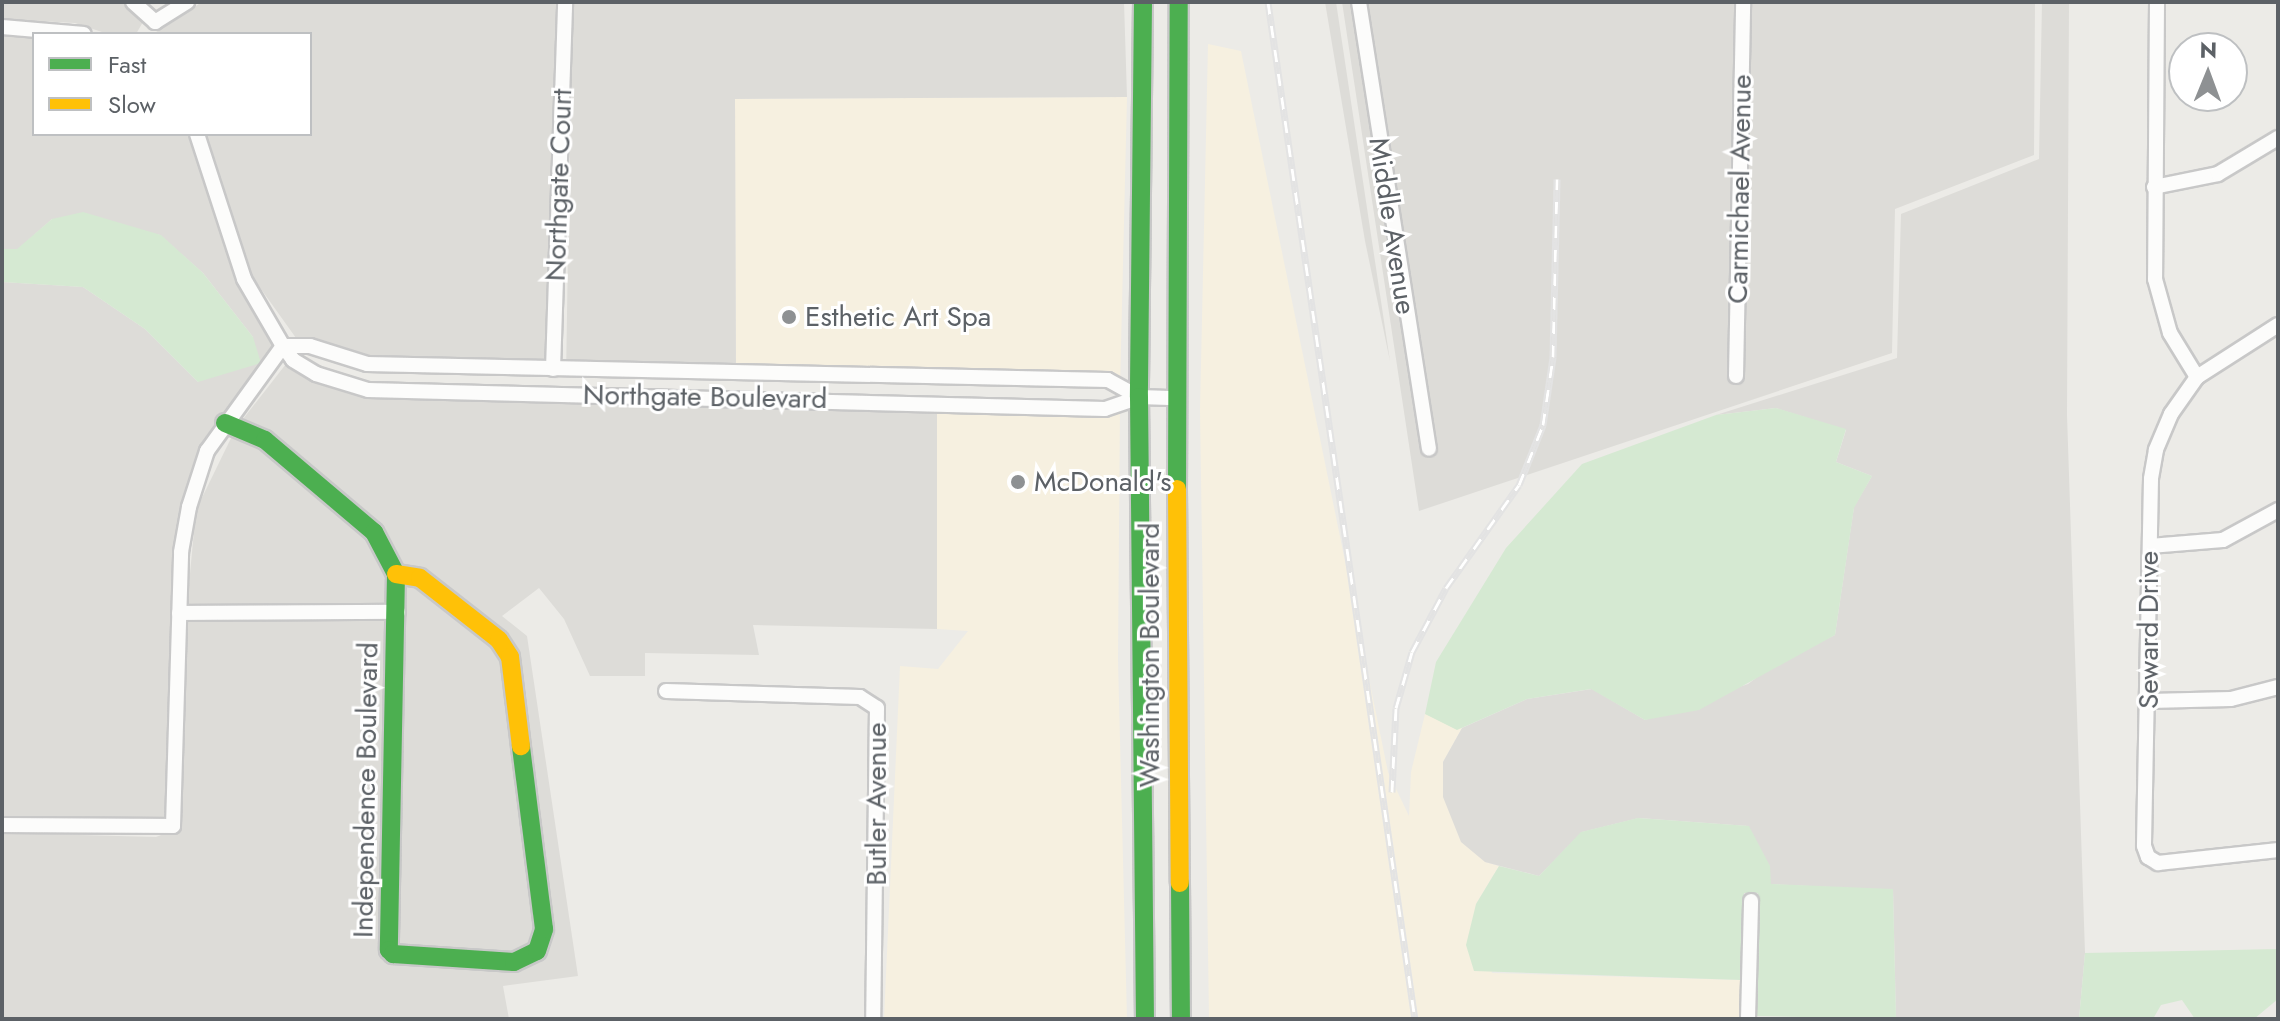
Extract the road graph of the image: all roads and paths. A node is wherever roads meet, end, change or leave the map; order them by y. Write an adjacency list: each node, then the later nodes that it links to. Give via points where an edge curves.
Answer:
1 (133, 2): 9 (street)
2 (187, 2): 9 (street)
3 (565, 2): 18 (street, Northgate Court)
4 (1143, 2): 21 (main road, Washington Boulevard)
5 (1179, 2): 22 (main road, Washington Boulevard)
6 (1359, 2): 24 (street, Middle Avenue)
7 (1743, 2): 19 (street, Carmichael Avenue)
8 (2157, 2): 15 (street)
9 (155, 22): 12 (street)
10 (2, 27): 11 (street)
11 (61, 32)
12 (147, 32)
13 (198, 136): 17 (street, Northgate Boulevard, via 244,279)
14 (2278, 138): 15 (street, via 2218,174)
15 (2154, 187): 20 (street, via 2158,296 2170,333)
16 (2278, 325): 20 (street, Seward Drive)
17 (283, 346): 18 (street, Northgate Boulevard, via 310,346 367,364); 21 (street, Northgate Boulevard, via 293,360 316,374 368,390 1105,409); 23 (street)
18 (553, 369): 21 (street, Northgate Boulevard, via 1108,380)
19 (1736, 376)
20 (2197, 377): 26 (street, Seward Drive, via 2171,414 2156,450)
21 (1139, 397): 22 (street, Northgate Boulevard); 37 (main road, Washington Boulevard)
22 (1177, 398): 38 (main road, Washington Boulevard)
23 (225, 423): 27 (main road, Independence Boulevard, via 265,440 374,532); 29 (street, via 207,451 189,507)
24 (1429, 449)
25 (2278, 510): 26 (street, via 2223,540)
26 (2150, 546): 32 (street, Seward Drive)
27 (396, 574): 28 (main road, Independence Boulevard); 28 (main road, Independence Boulevard, via 420,578 499,640 510,657 544,929 537,951 514,962 389,950)
28 (398, 612): 29 (street, Independence Boulevard)
29 (179, 613): 33 (street, via 173,826)
30 (2278, 687): 32 (street, via 2231,699)
31 (666, 691): 36 (street, Butler Avenue, via 860,697 877,708)
32 (2149, 701): 34 (street, Seward Drive, via 2144,846 2148,857 2158,863)
33 (2, 825)
34 (2278, 850)
35 (1751, 901): 39 (street)
36 (873, 1019)
37 (1145, 1019)
38 (1181, 1019)
39 (1748, 1019)

